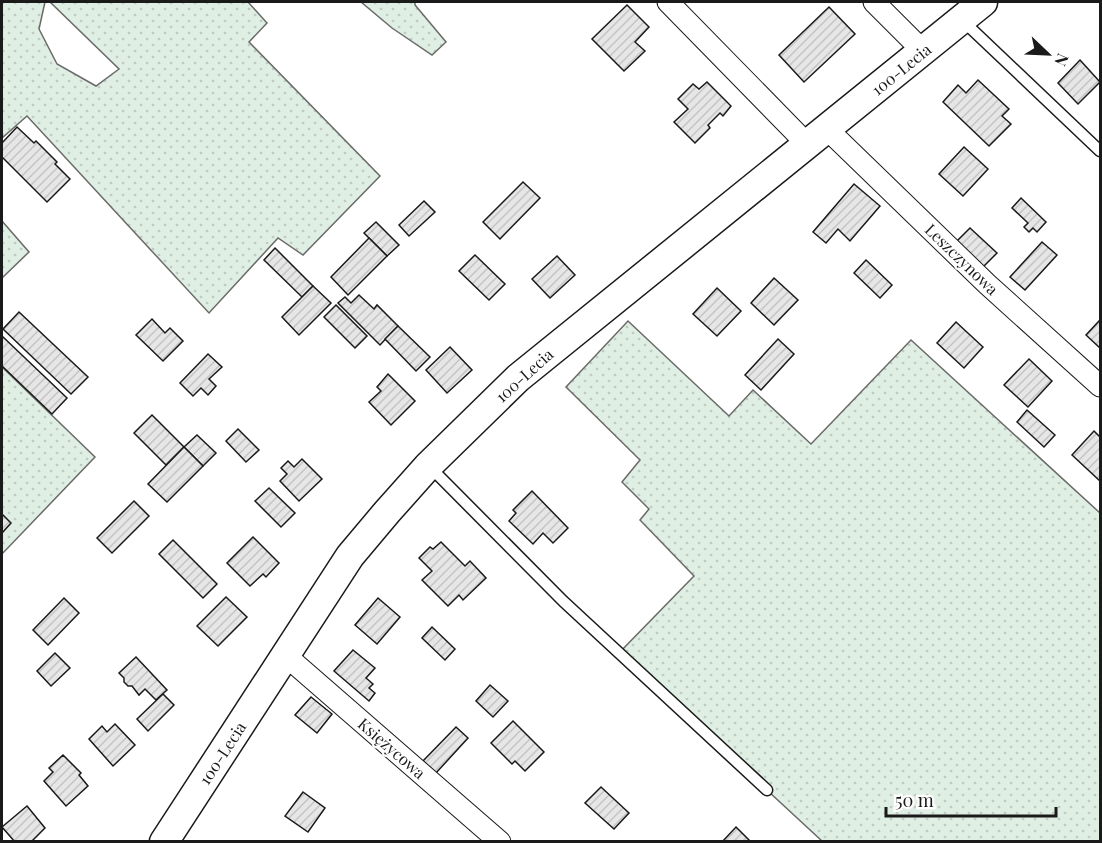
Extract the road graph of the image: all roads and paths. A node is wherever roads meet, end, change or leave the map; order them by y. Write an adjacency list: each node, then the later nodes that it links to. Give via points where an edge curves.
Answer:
1 (668, 2): 6 (street, Leszczynowa)
2 (874, 2): 5 (street)
3 (983, 2): 4 (street, 100-Lecia)
4 (962, 20): 5 (street, 100-Lecia); 7 (lane)
5 (923, 51): 6 (street, 100-Lecia)
6 (817, 136): 8 (street, Leszczynowa); 9 (street, 100-Lecia, via 518,378)
7 (1101, 151)
8 (1101, 386)
9 (428, 466): 10 (street, 100-Lecia, via 350,556); 11 (lane, via 563,601)
10 (285, 655): 12 (street, 100-Lecia); 13 (street, Księżycowa)
11 (767, 790)
12 (164, 842)
13 (500, 842)

